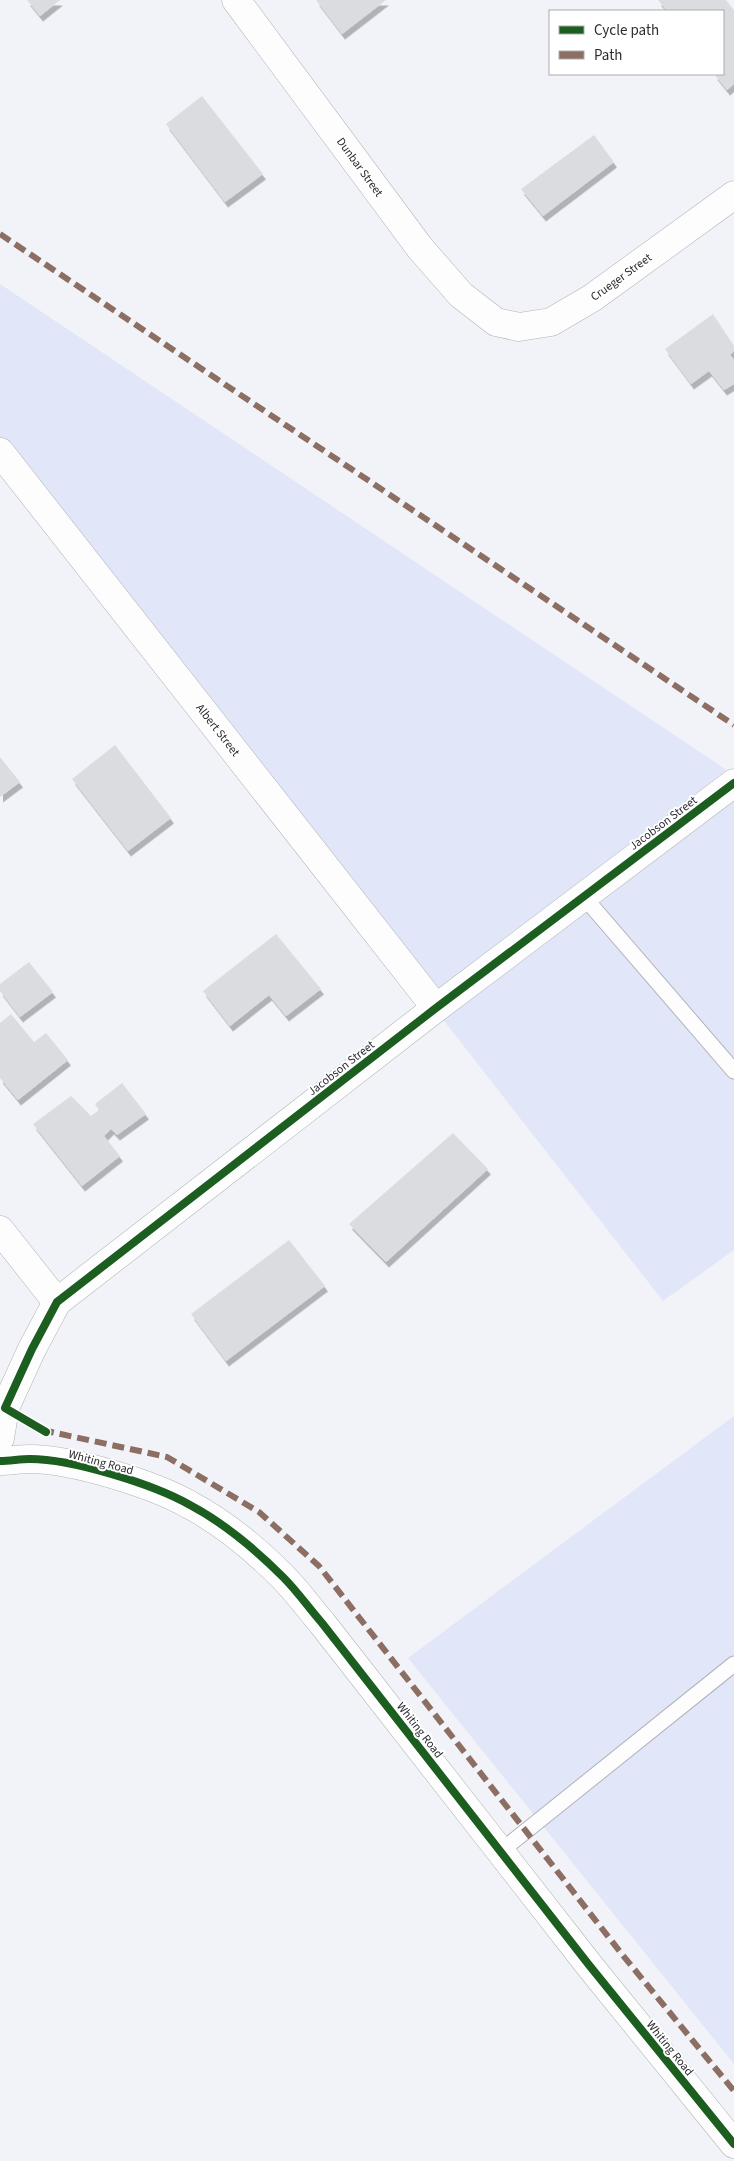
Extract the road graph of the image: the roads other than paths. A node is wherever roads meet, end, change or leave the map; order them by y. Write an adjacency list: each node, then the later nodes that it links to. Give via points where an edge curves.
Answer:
1 (236, 0): 3 (street, Dunbar Street, via 420,248 461,295)
2 (734, 195): 3 (street, Crueger Street, via 592,298 551,322 519,327)
3 (496, 322)
4 (0, 452): 7 (street, Albert Street)
5 (734, 783): 6 (street, Jacobson Street)
6 (584, 897): 7 (street, Jacobson Street); 8 (lane)
7 (436, 1008): 10 (street, Jacobson Street)
8 (734, 1071)
9 (0, 1230): 10 (street)
10 (57, 1302): 11 (street, Jacobson Street, via 32,1348 6,1408)
11 (0, 1438)
12 (0, 1461): 14 (street, Whiting Road, via 32,1459 73,1464 127,1479 190,1504 249,1547 284,1578 322,1623)
13 (734, 1664): 14 (lane)
14 (501, 1851): 15 (street, Whiting Road)
15 (734, 2144)

